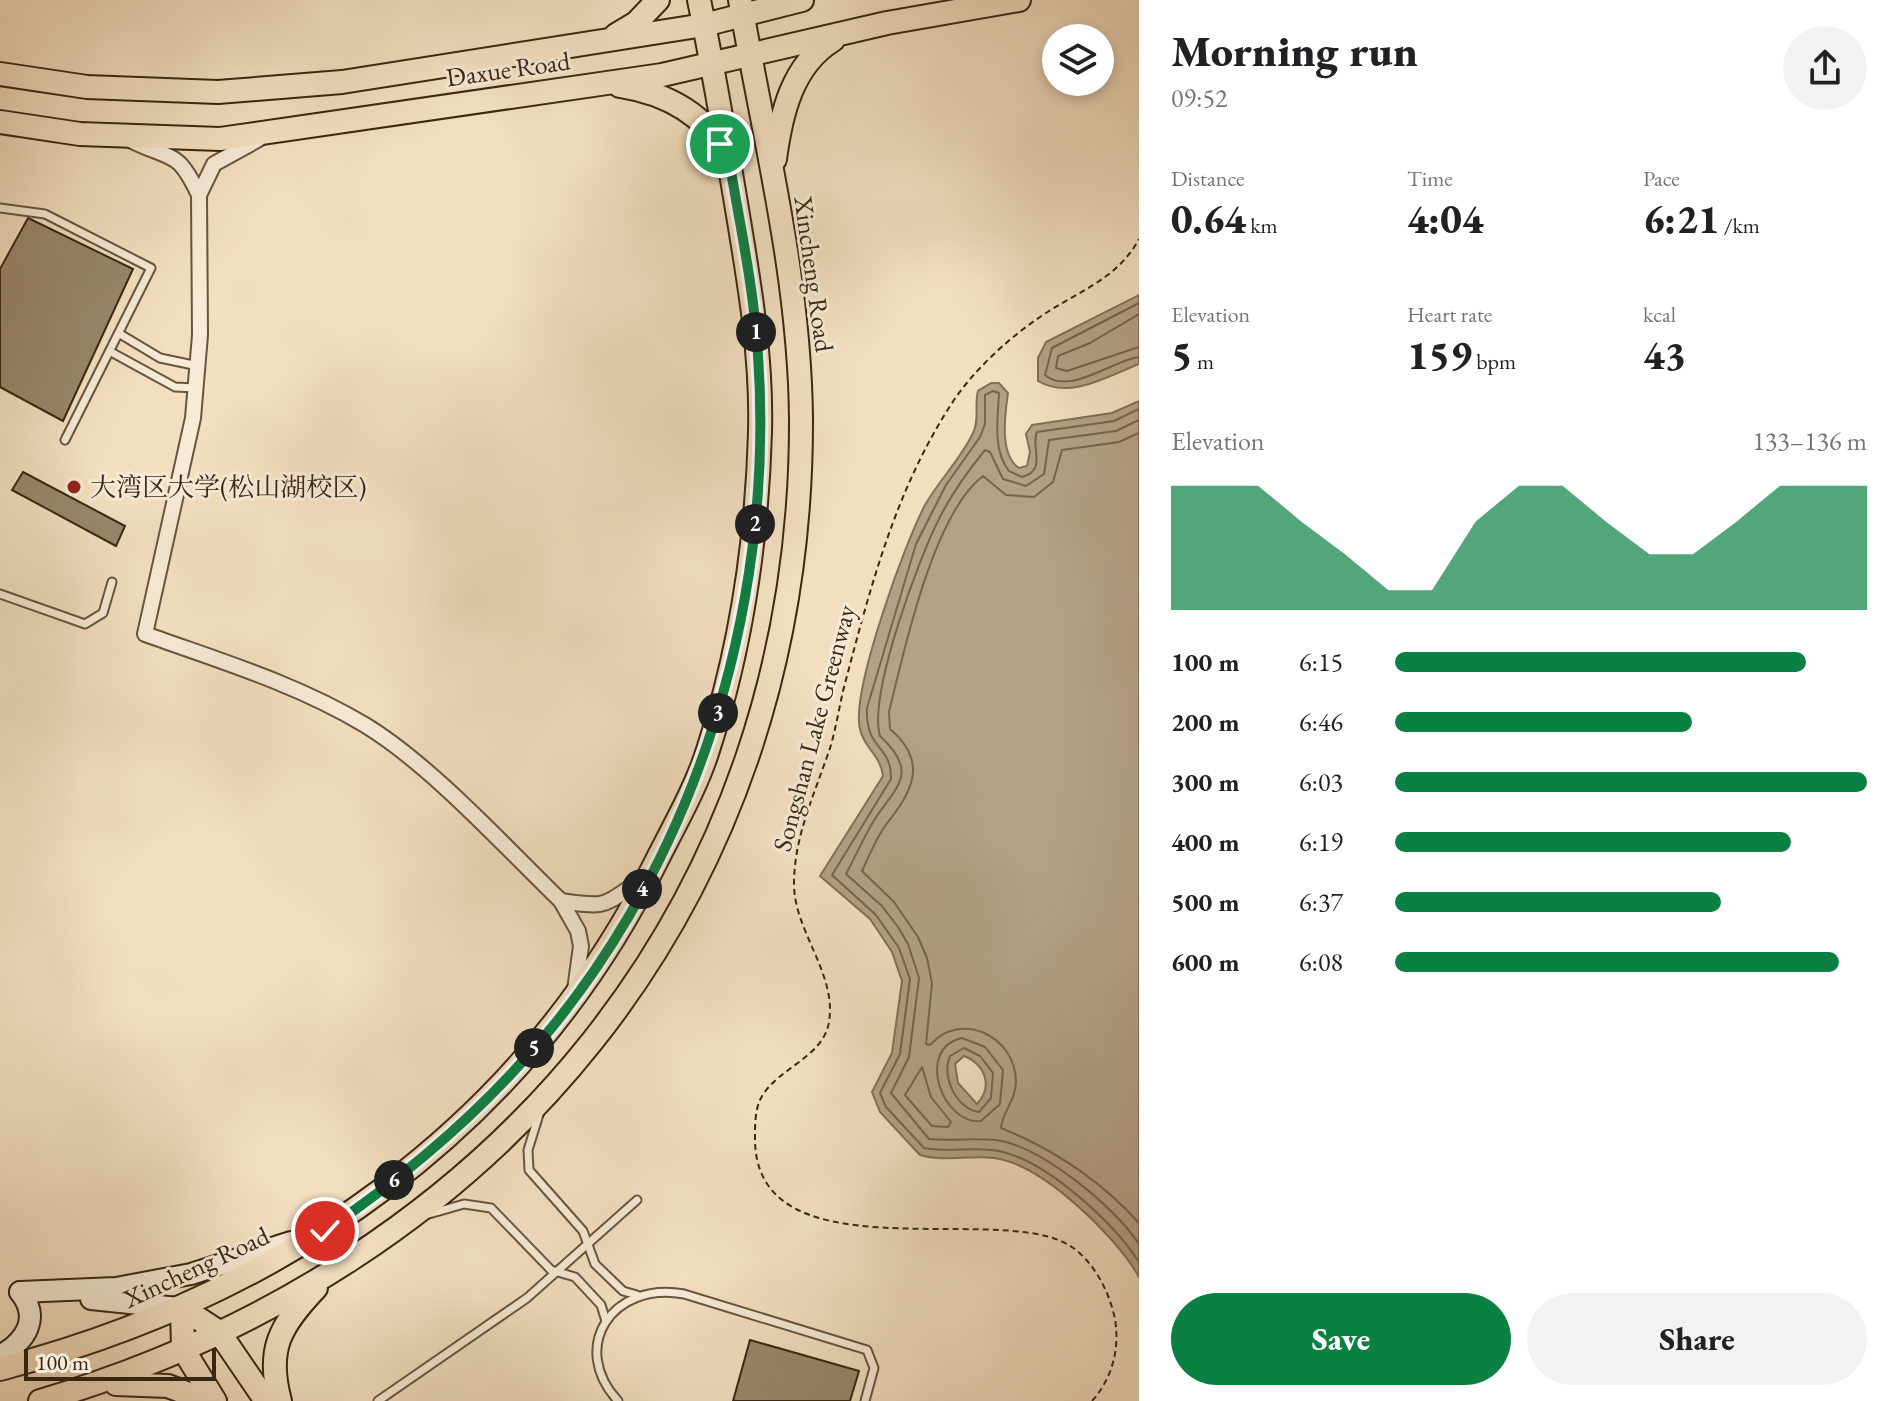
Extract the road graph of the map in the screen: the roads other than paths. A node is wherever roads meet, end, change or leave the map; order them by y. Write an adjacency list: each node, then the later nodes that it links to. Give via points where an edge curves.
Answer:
1 (658, 0): 8 (main road, via 636,23)
2 (699, 0): 6 (main road, Xincheng Road)
3 (802, 0): 5 (main road, Daxue Road)
4 (1019, 0): 7 (main road, Daxue Road)
5 (742, 8): 6 (main road, Daxue Road); 9 (main road, Xincheng Road)
6 (704, 25): 8 (main road, Daxue Road); 10 (main road, Xincheng Road)
7 (847, 33): 9 (main road, Daxue Road); 17 (main road, via 819,48 800,72 781,122)
8 (604, 41): 11 (main road, Daxue Road, via 342,82 218,92 87,87)
9 (751, 56): 10 (main road, Daxue Road); 17 (main road, Xincheng Road)
10 (713, 63): 12 (main road, Daxue Road); 16 (main road, Xincheng Road)
11 (0, 74)
12 (599, 84): 14 (main road, Daxue Road); 16 (main road, via 639,89 682,106 714,135)
13 (0, 122): 15 (main road, Daxue Road)
14 (269, 132): 15 (main road, Daxue Road, via 220,139); 18 (street, via 214,164)
15 (122, 135): 18 (street, via 170,154 184,165)
16 (729, 160): 27 (main road, Xincheng Road, via 758,355 756,514 745,599 706,755)
17 (773, 180): 30 (main road, Xincheng Road, via 798,349 800,465 789,582 758,725 726,817 661,946 621,1008)
18 (199, 195): 22 (street)
19 (0, 208): 20 (lane, via 45,214 151,268)
20 (120, 334): 21 (lane); 22 (lane, via 160,358)
21 (111, 352): 23 (lane, via 175,387); 24 (lane)
22 (198, 366): 23 (street)
23 (196, 388): 28 (street, via 145,634 303,691 368,727 436,782)
24 (65, 440)
25 (112, 582): 26 (lane, via 103,613 85,624)
26 (0, 594)
27 (650, 874): 28 (street, via 613,902 594,907); 29 (main road, Xincheng Road)
28 (561, 901): 29 (street, via 581,946)
29 (574, 997): 33 (main road, Xincheng Road, via 491,1093 408,1169)
30 (547, 1094): 32 (main road, Xincheng Road, via 493,1150); 34 (lane, via 531,1136 529,1170)
31 (637, 1200): 34 (lane)
32 (409, 1220): 35 (main road, Xincheng Road); 36 (lane, via 456,1206 483,1206)
33 (325, 1231): 37 (street, via 191,1274 116,1288); 39 (main road, Xincheng Road)
34 (588, 1242): 36 (lane); 38 (lane, via 592,1260 606,1275 623,1291)
35 (336, 1269): 41 (main road, Xincheng Road); 49 (main road, via 280,1334 273,1363)
36 (557, 1272): 40 (lane, via 575,1277 597,1299); 50 (lane)
37 (10, 1290): 39 (street); 43 (street, via 29,1303 31,1317 26,1334)
38 (639, 1295): 40 (lane, via 615,1308); 52 (lane, via 684,1294 861,1347 874,1362)
39 (182, 1308): 41 (main road); 42 (main road); 44 (main road, Xincheng Road)
40 (606, 1321): 51 (lane, via 600,1369)
41 (219, 1332): 42 (main road, Xincheng Road); 48 (main road)
42 (183, 1349): 45 (main road, Xincheng Road); 47 (main road)
43 (0, 1356)
44 (0, 1369)
45 (50, 1398): 46 (main road, via 143,1382)
46 (207, 1401)
47 (215, 1401)
48 (266, 1401)
49 (280, 1401)
50 (378, 1401)
51 (618, 1401)
52 (865, 1401)

